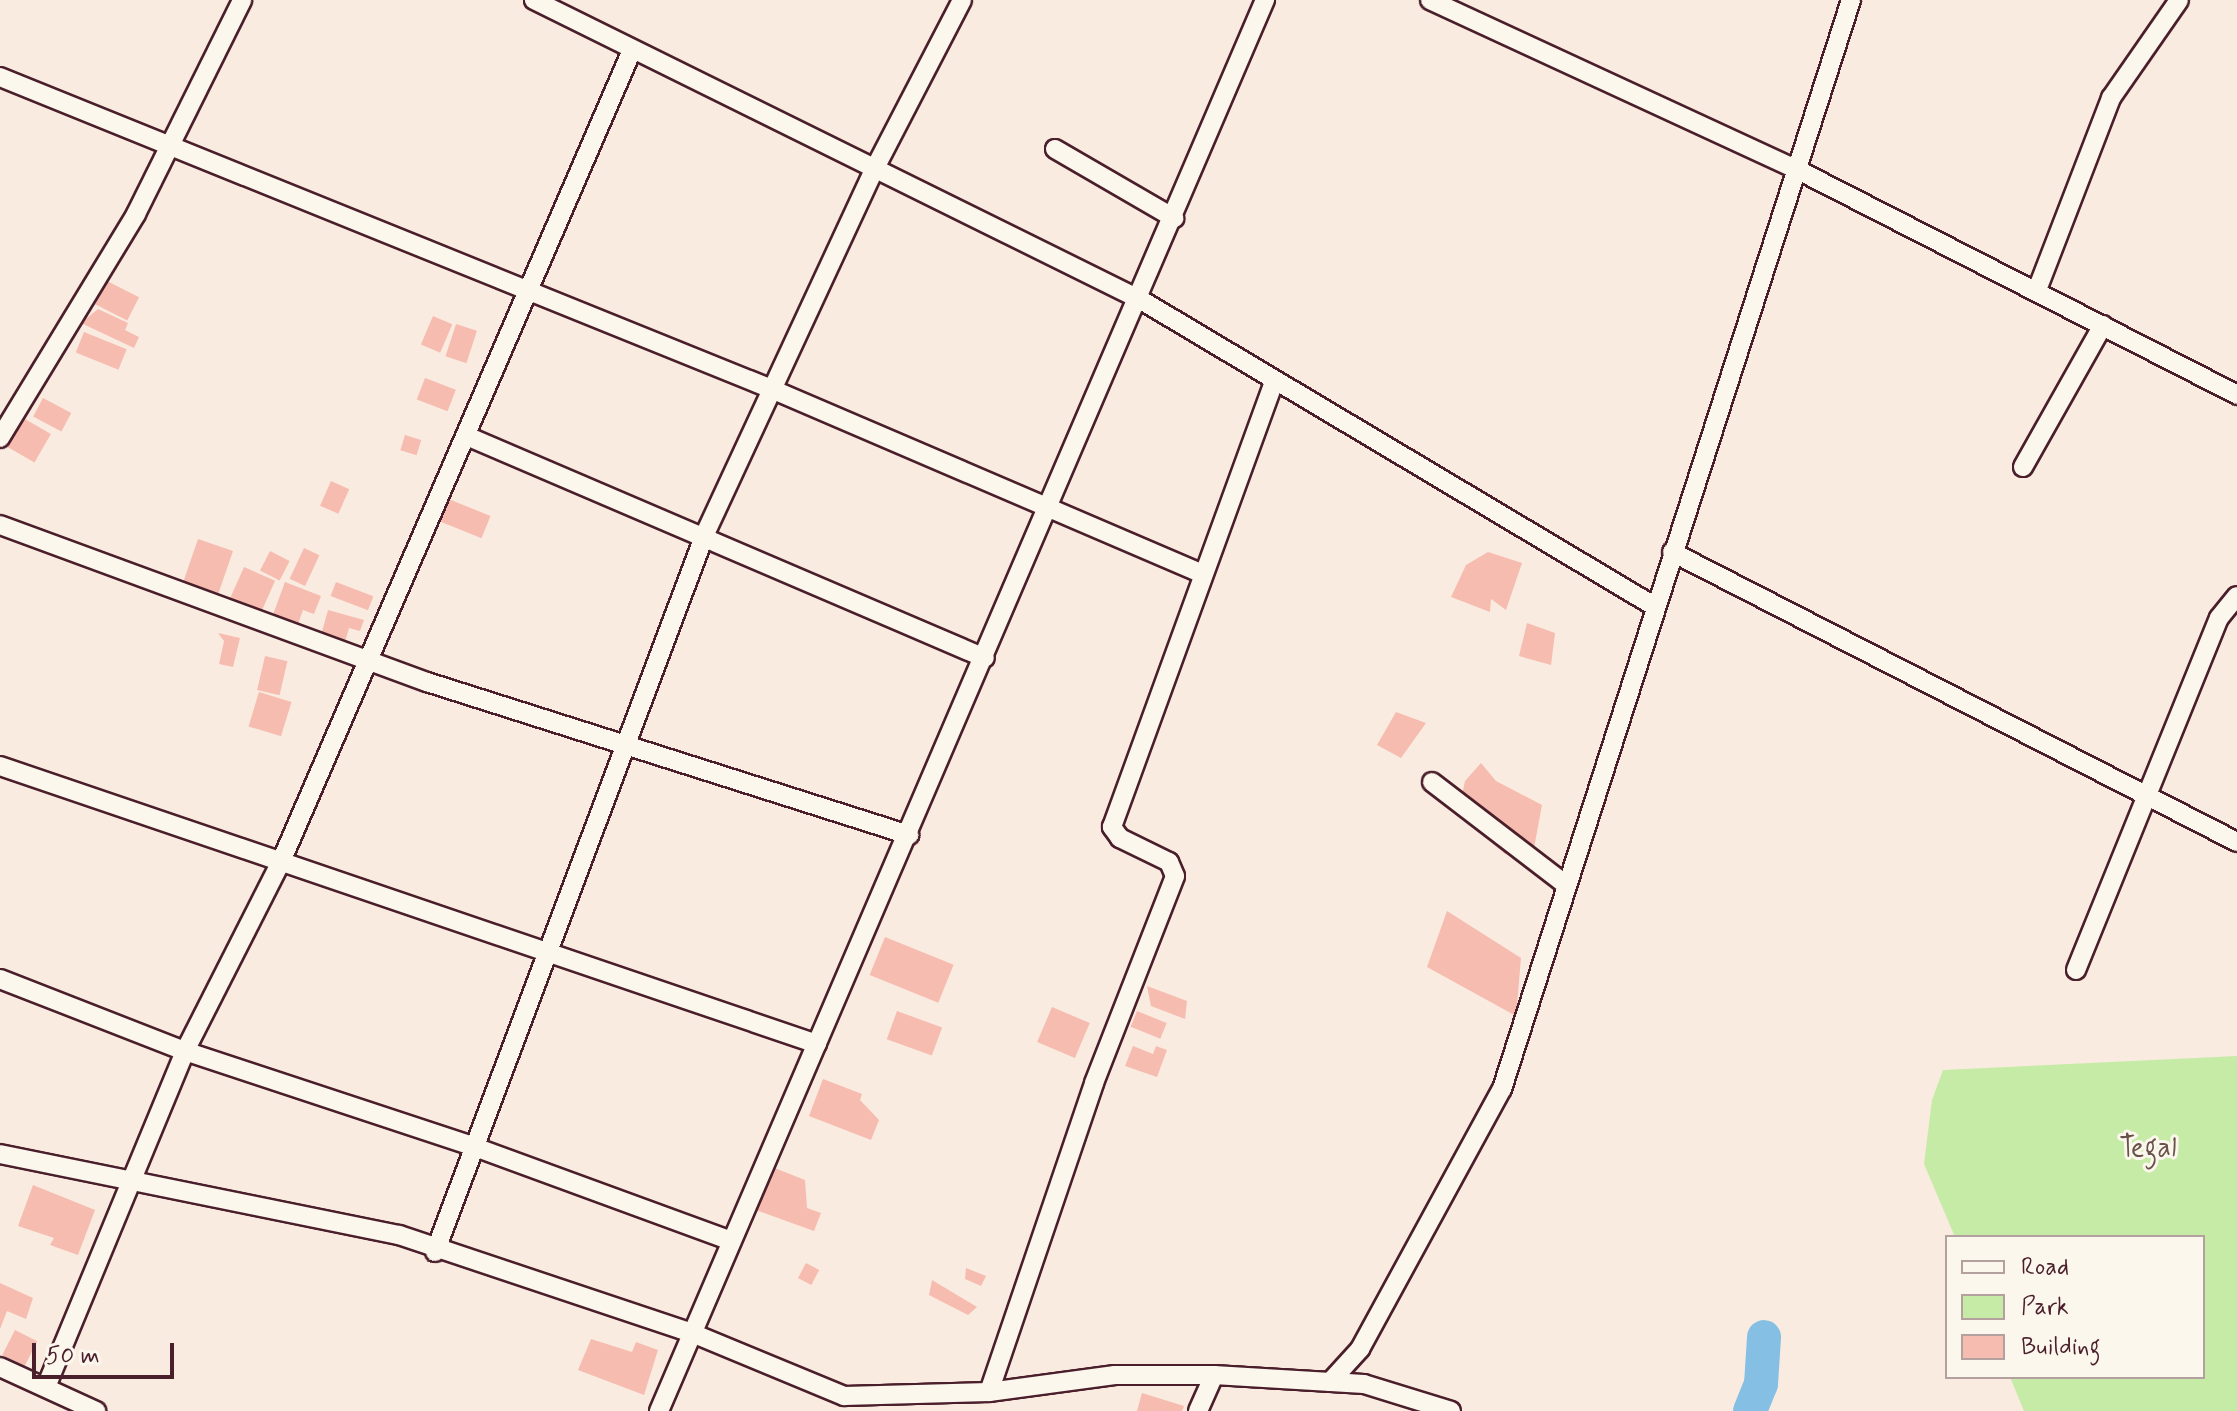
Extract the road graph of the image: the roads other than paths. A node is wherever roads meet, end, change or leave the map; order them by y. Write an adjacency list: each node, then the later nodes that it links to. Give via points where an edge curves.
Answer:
1 (242, 0): 10 (street)
2 (962, 0): 12 (street)
3 (1265, 0): 14 (street)
4 (1430, 0): 13 (street)
5 (1851, 0): 13 (street)
6 (2179, 0): 15 (street, via 2111,98)
7 (537, 1): 8 (street)
8 (632, 50): 12 (street); 16 (street)
9 (0, 77): 10 (street)
10 (170, 147): 16 (street); 22 (street, via 105,269)
11 (1055, 149): 14 (street)
12 (875, 168): 17 (street); 20 (street)
13 (1796, 169): 15 (street); 29 (street)
14 (1174, 218): 17 (street)
15 (2037, 290): 18 (street)
16 (530, 291): 20 (street); 23 (street)
17 (1141, 300): 19 (street); 26 (street)
18 (2103, 325): 21 (street); 25 (street)
19 (1274, 383): 30 (street); 32 (street)
20 (769, 388): 26 (street); 28 (street)
21 (2237, 395)
22 (6, 416): 24 (street)
23 (469, 437): 28 (street); 34 (street)
24 (0, 438)
25 (2023, 467)
26 (1049, 510): 30 (street); 33 (street)
27 (0, 525): 34 (street)
28 (705, 534): 33 (street); 35 (street)
29 (1672, 552): 32 (street); 38 (street)
30 (1203, 574): 58 (street, via 1112,827 1120,838 1169,862 1175,876 1094,1083)
31 (2237, 596): 38 (street, via 2219,618)
32 (1654, 606): 42 (street)
33 (985, 658): 39 (street)
34 (367, 660): 35 (street); 41 (street)
35 (623, 741): 39 (street); 43 (street)
36 (0, 766): 41 (street)
37 (1432, 782): 42 (street)
38 (2150, 798): 40 (street); 44 (street)
39 (909, 835): 46 (street)
40 (2237, 842)
41 (280, 864): 43 (street); 47 (street)
42 (1566, 885): 56 (street, via 1502,1089 1470,1158 1360,1349)
43 (548, 951): 46 (street); 48 (street)
44 (2076, 970)
45 (0, 979): 47 (street)
46 (817, 1044): 51 (street)
47 (185, 1051): 48 (street); 50 (street)
48 (472, 1146): 51 (street); 52 (street)
49 (0, 1154): 50 (street)
50 (129, 1180): 52 (street); 57 (street)
51 (731, 1241): 53 (street)
52 (436, 1250): 53 (street)
53 (692, 1333): 58 (street, via 844,1396); 60 (street)
54 (0, 1367): 57 (street)
55 (1214, 1375): 56 (street); 58 (street, via 1115,1375); 61 (street)
56 (1330, 1382): 62 (street, via 1392,1390)
57 (46, 1387): 59 (street)
58 (989, 1392)
59 (96, 1411)
60 (659, 1411)
61 (1198, 1411)
62 (1451, 1411)

